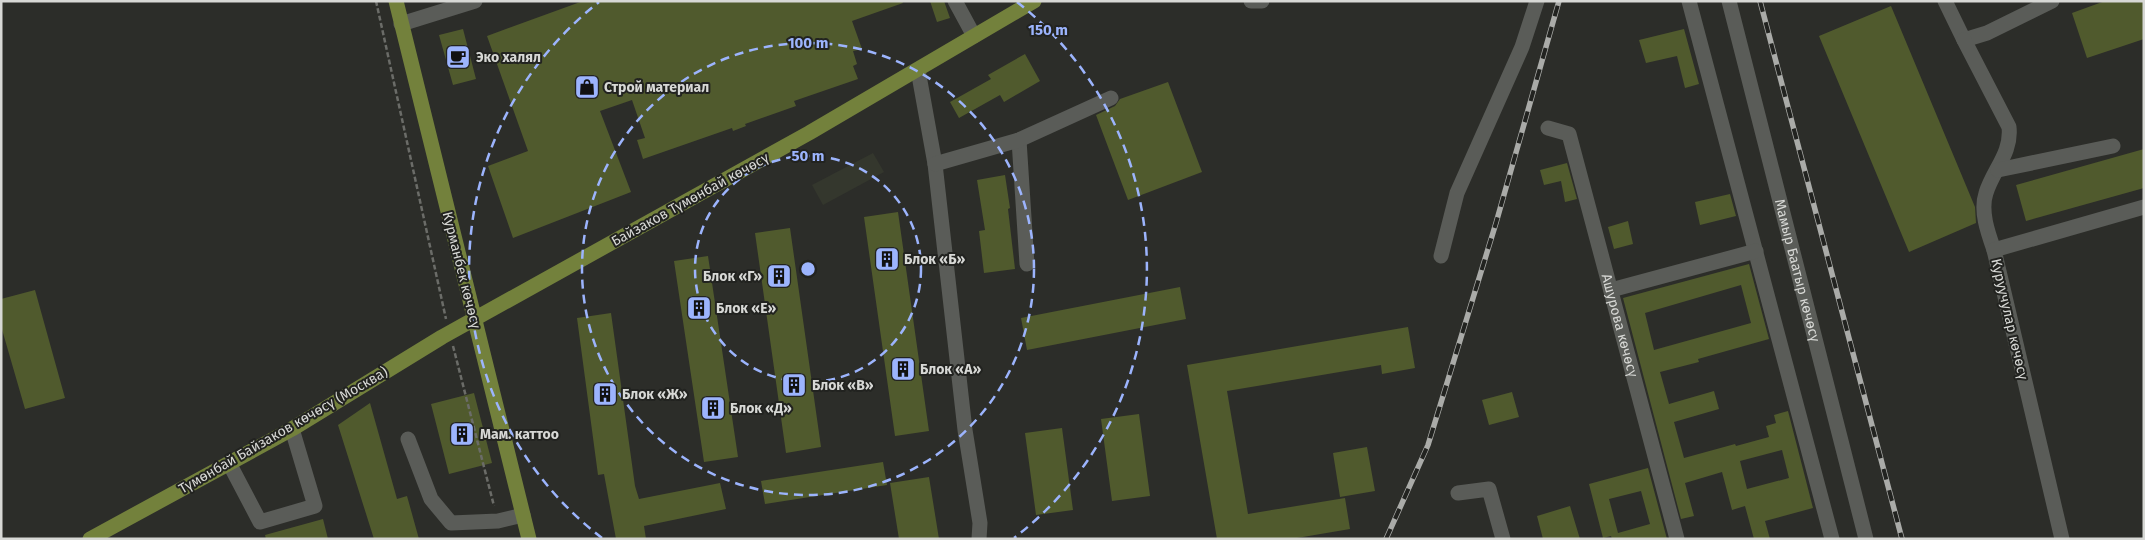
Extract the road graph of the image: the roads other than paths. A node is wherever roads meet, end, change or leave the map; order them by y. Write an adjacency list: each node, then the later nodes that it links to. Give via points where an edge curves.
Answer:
1 (396, 1): 12 (main road, Курманбек көчөсү)
2 (475, 1): 12 (street)
3 (955, 1): 13 (street)
4 (1034, 1): 13 (main road, Байзаков Түмөнбай көчөсү)
5 (1251, 1): 6 (street)
6 (1262, 1)
7 (1537, 1): 25 (street, via 1522,47 1457,193)
8 (1689, 1): 24 (street)
9 (1729, 1): 40 (street, Мамыр Баатыр көчөсү)
10 (1945, 1): 14 (street)
11 (2052, 1): 14 (street, via 1987,33)
12 (402, 24): 28 (main road, Курманбек көчөсү)
13 (974, 36): 15 (main road, Байзаков Түмөнбай көчөсү)
14 (1964, 40): 21 (street, via 2009,127 2010,140)
15 (918, 70): 20 (street); 28 (main road, Байзаков Түмөнбай көчөсү)
16 (1111, 98): 18 (street)
17 (1548, 128): 27 (street, Ашурова көчөсү, via 1570,134)
18 (1019, 140): 20 (street); 26 (street)
19 (2113, 146): 21 (street)
20 (935, 164): 36 (street, via 965,430 980,523)
21 (1998, 170): 23 (street, via 1986,194 1985,216)
22 (2144, 207): 23 (street, Куруучулар көчөсү)
23 (1994, 250): 41 (street, Куруучулар көчөсү)
24 (1756, 251): 27 (street); 39 (street)
25 (1441, 256)
26 (1027, 264)
27 (1611, 290): 38 (street, Ашурова көчөсү)
28 (474, 319): 29 (main road, Түмөнбай Байзаков көчөсү (Москва)); 33 (main road, Курманбек көчөсү)
29 (292, 428): 31 (main road, Түмөнбай Байзаков көчөсү (Москва)); 31 (street, via 315,506 260,522)
30 (408, 439): 33 (street, via 431,499 451,523 498,521)
31 (229, 463): 34 (main road, Түмөнбай Байзаков көчөсү (Москва))
32 (1458, 493): 37 (street, via 1489,489)
33 (523, 515): 35 (main road, Курманбек көчөсү)
34 (90, 539)
35 (529, 539)
36 (979, 539)
37 (1503, 539)
38 (1677, 539)
39 (1832, 539)
40 (1866, 539)
41 (2062, 539)

